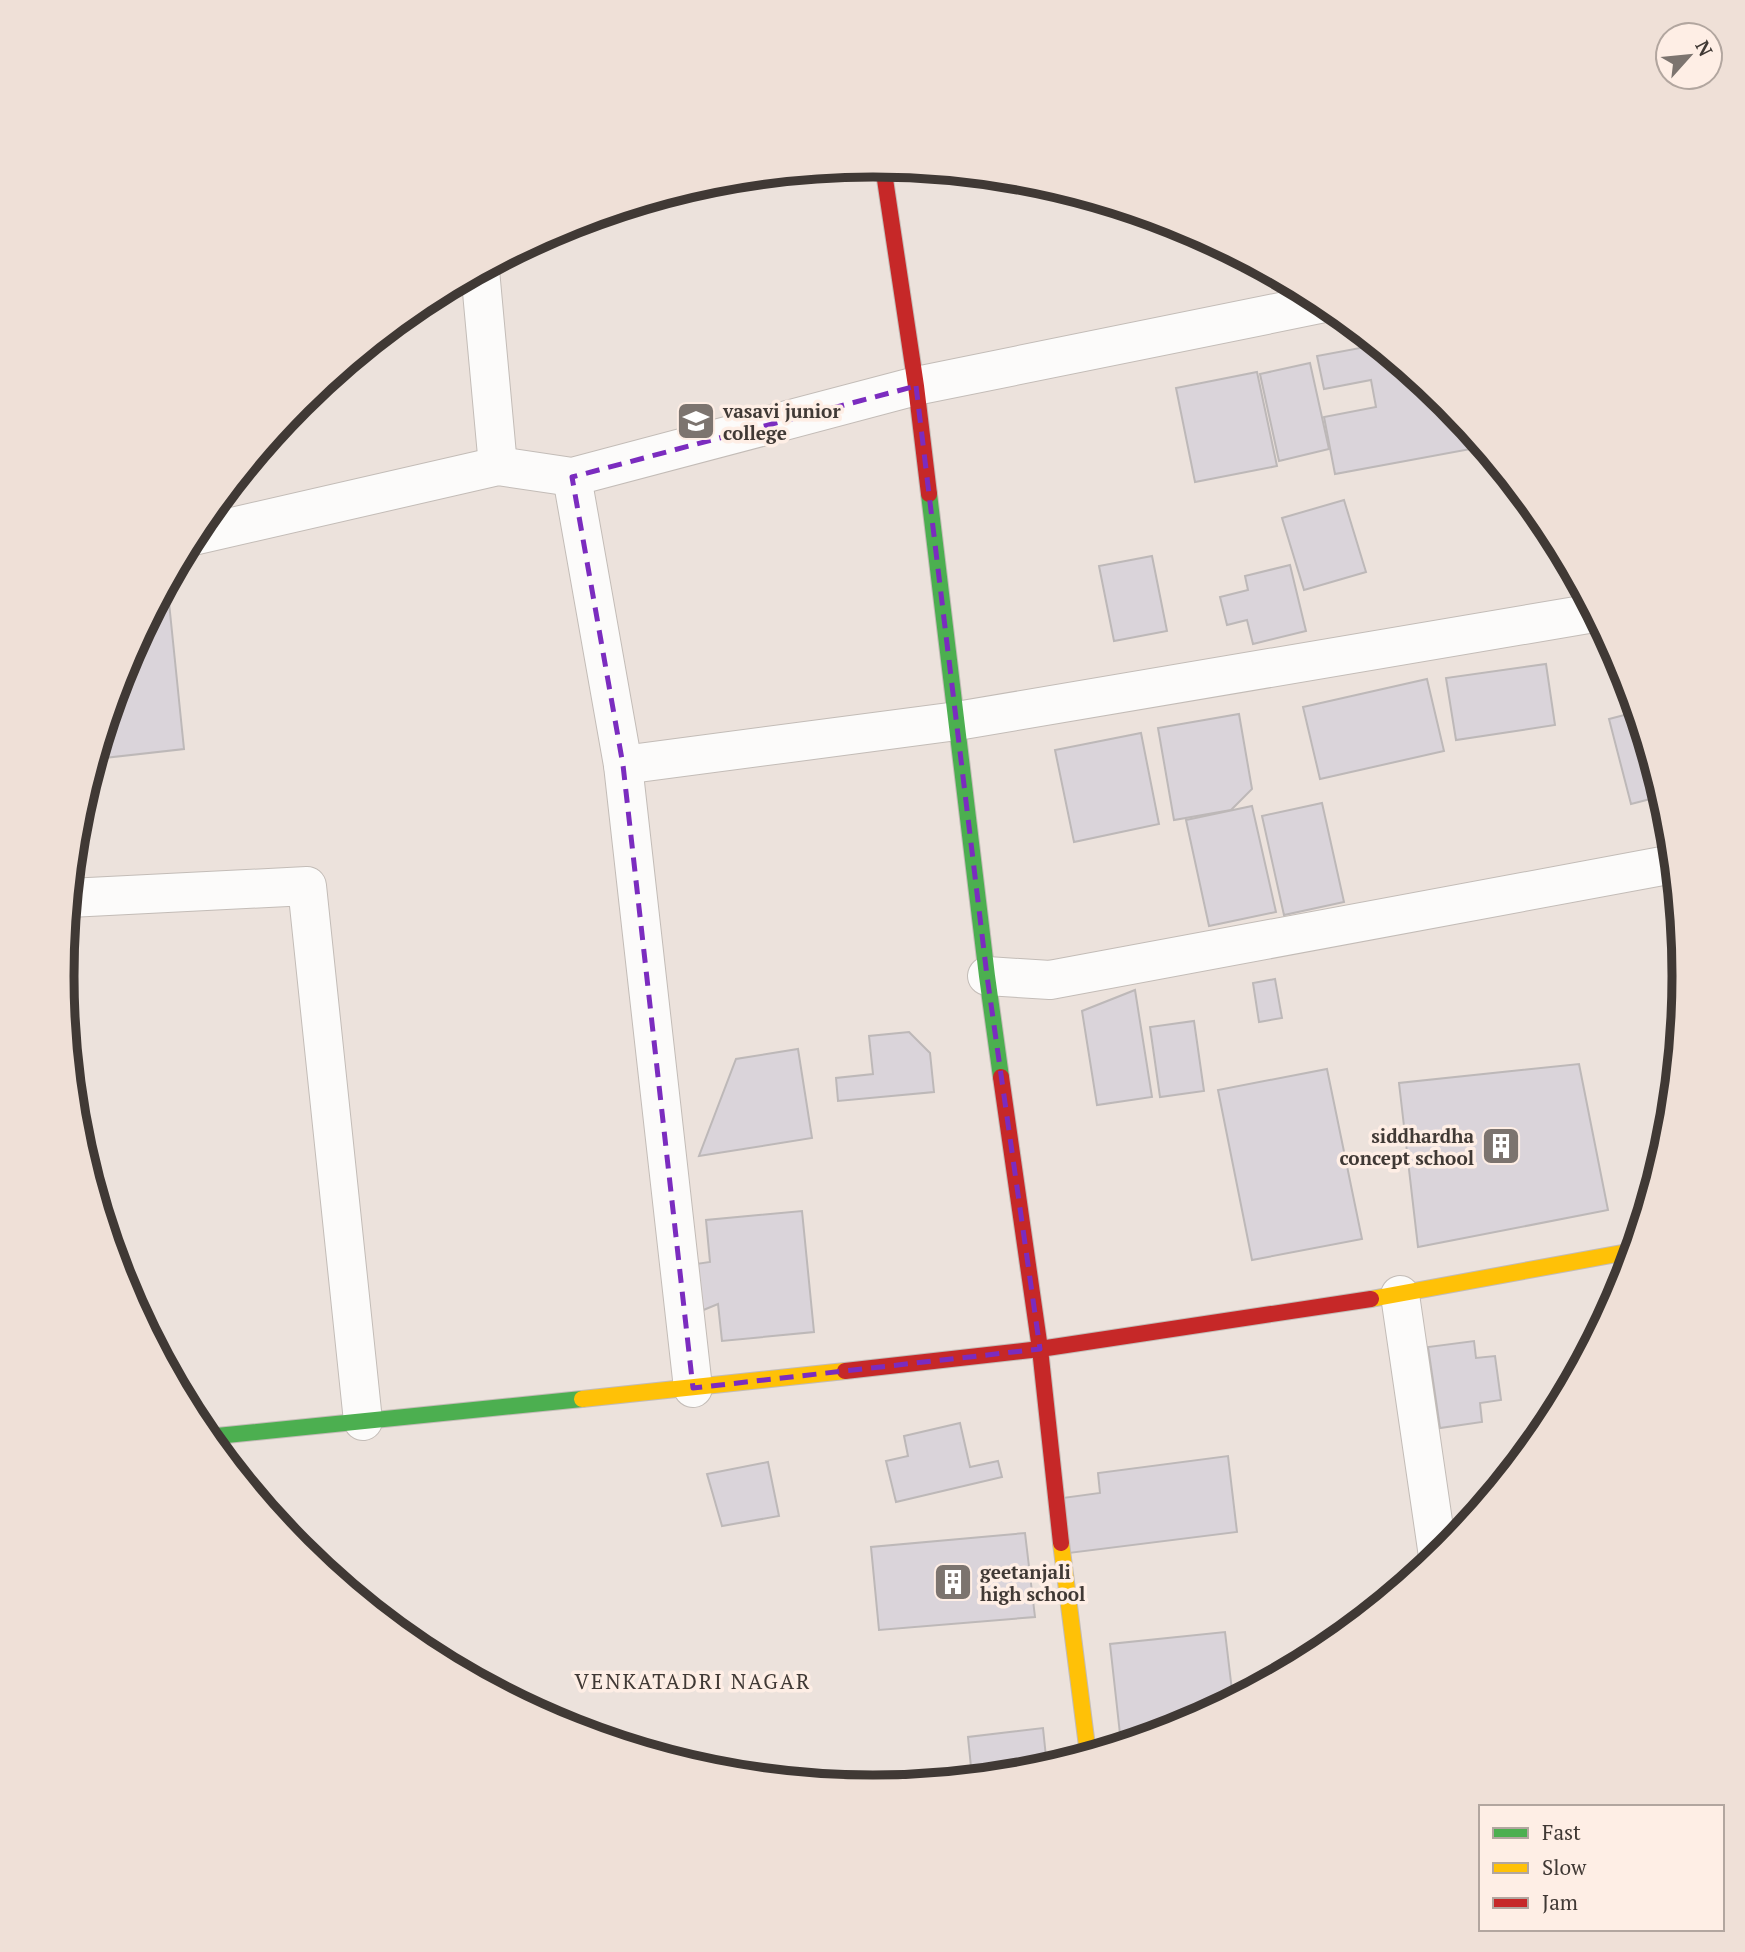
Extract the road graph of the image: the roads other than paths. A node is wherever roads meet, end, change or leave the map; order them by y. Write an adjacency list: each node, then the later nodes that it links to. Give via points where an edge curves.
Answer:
1 (885, 177): 4 (street)
2 (481, 280): 5 (street)
3 (1307, 307): 4 (street)
4 (916, 386): 6 (street); 9 (street)
5 (498, 466): 6 (street); 7 (street)
6 (572, 477): 10 (street)
7 (208, 532)
8 (1585, 615): 9 (street)
9 (957, 721): 10 (street); 13 (street)
10 (623, 765): 17 (street)
11 (1664, 865): 13 (street, via 1050,980)
12 (78, 898): 18 (street, via 307,886)
13 (987, 976): 16 (street)
14 (1622, 1253): 15 (street)
15 (1400, 1296): 16 (street); 20 (street)
16 (1040, 1349): 17 (street); 21 (street)
17 (693, 1388): 18 (street)
18 (363, 1421): 19 (street)
19 (220, 1436)
20 (1436, 1542)
21 (1087, 1746)

